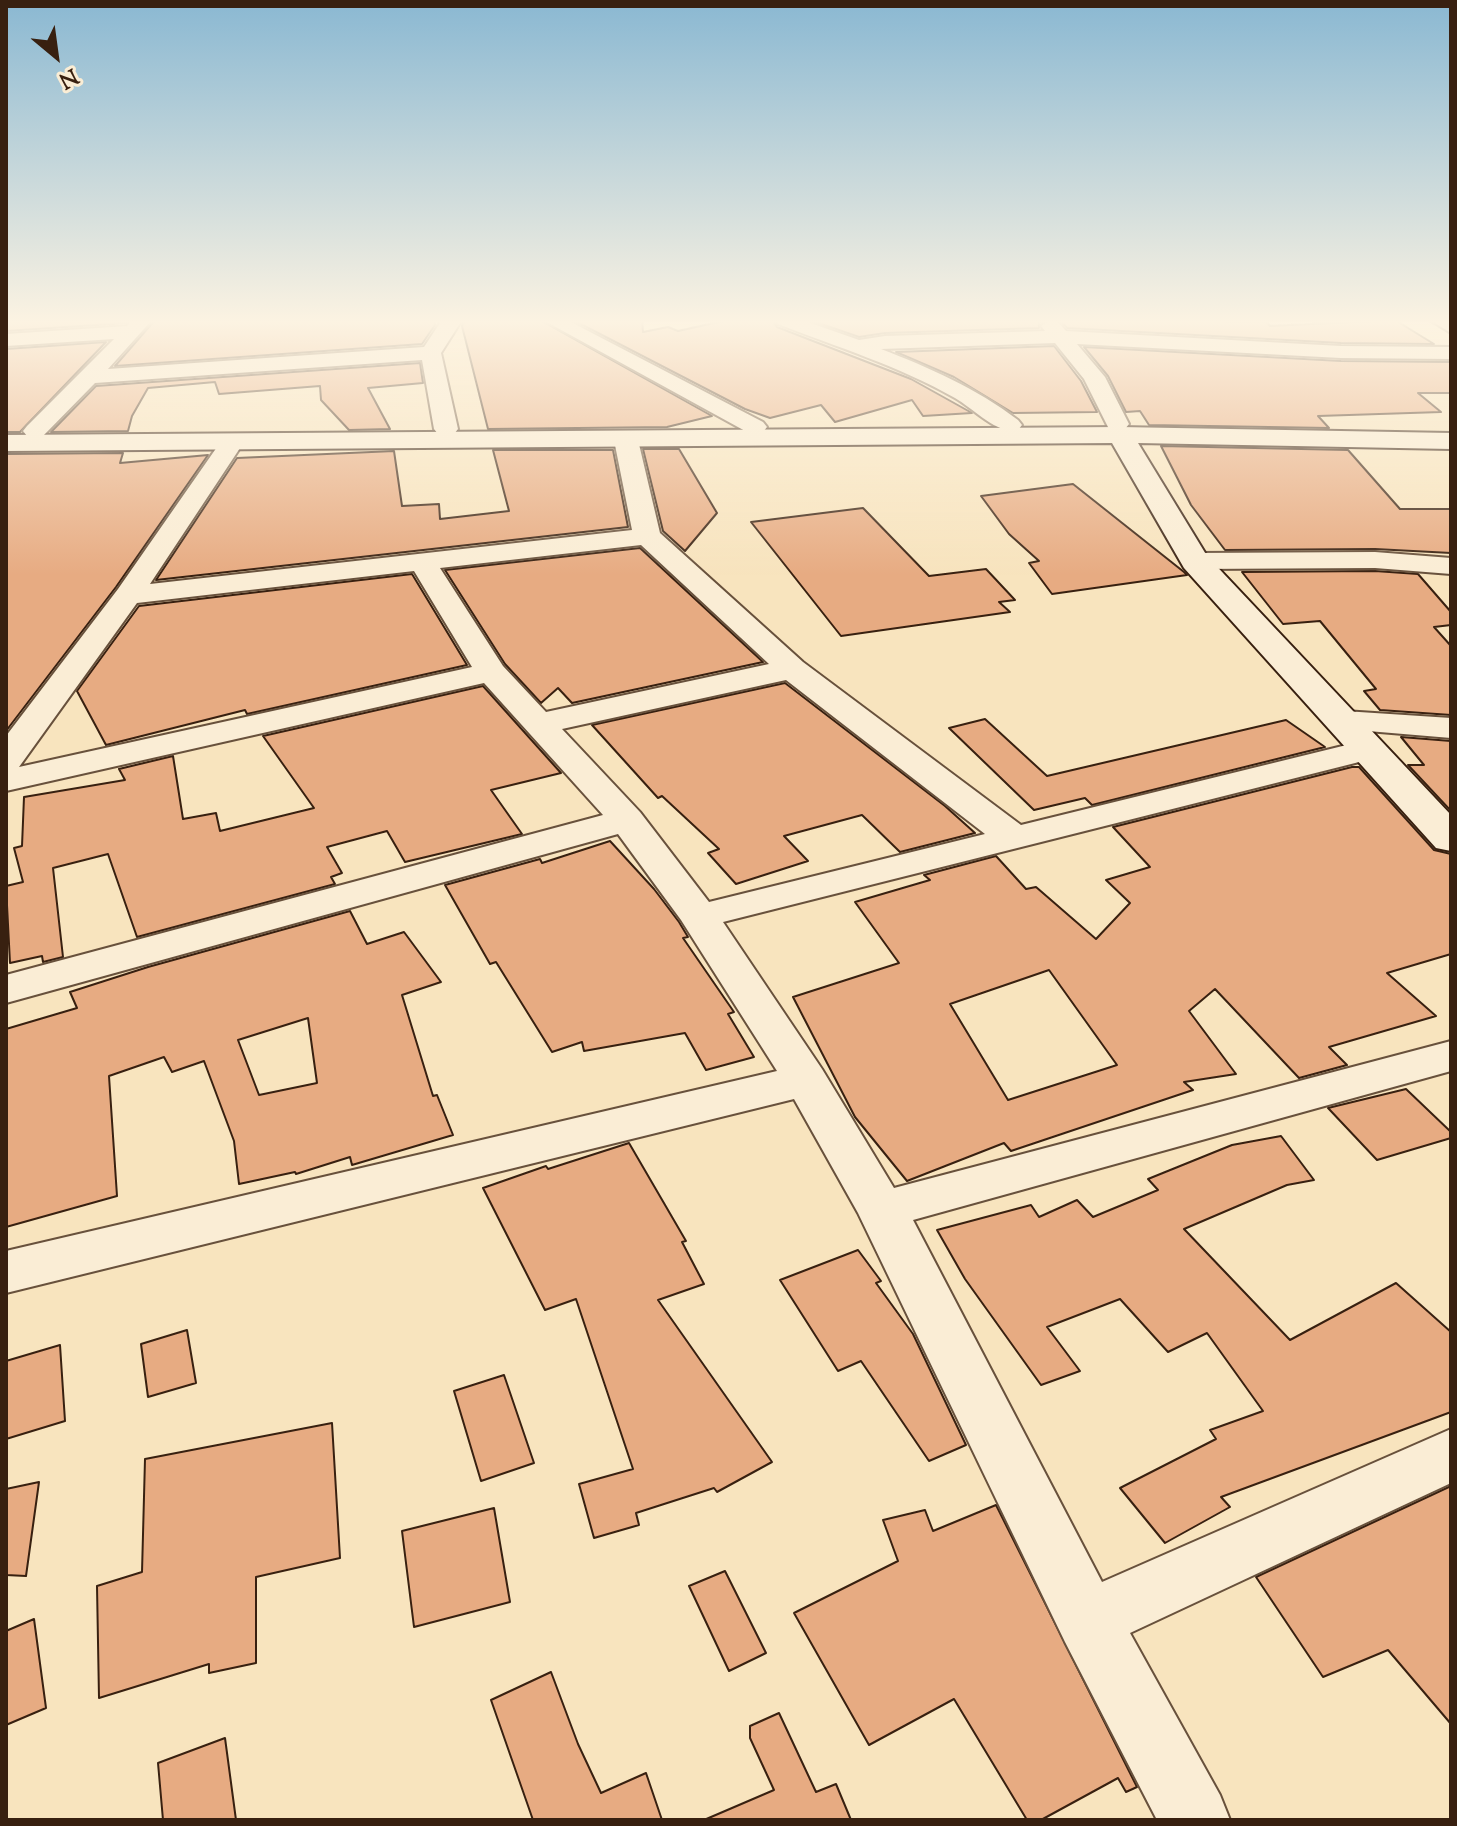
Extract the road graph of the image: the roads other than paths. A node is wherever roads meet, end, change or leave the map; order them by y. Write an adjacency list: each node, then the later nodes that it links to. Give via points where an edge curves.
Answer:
1 (59, 405): 12 (street)
2 (441, 405): 8 (street)
3 (714, 405): 7 (street)
4 (986, 405): 6 (street)
5 (1107, 405): 9 (street)
6 (1010, 425): 9 (main road); 13 (main road)
7 (755, 427): 8 (main road); 13 (main road)
8 (446, 429): 12 (main road)
9 (1118, 430): 10 (main road); 13 (main road); 15 (main road); 20 (main road)
10 (1451, 430)
11 (6, 431): 12 (main road)
12 (35, 431)
13 (861, 432): 14 (main road)
14 (626, 440): 16 (main road); 18 (street)
15 (1451, 441)
16 (232, 442): 17 (main road); 22 (street)
17 (6, 443)
18 (647, 536): 19 (street); 23 (street)
19 (421, 560): 22 (street); 24 (street)
20 (1195, 561): 21 (street, via 1375,560); 25 (main road)
21 (1451, 566)
22 (128, 595): 29 (street)
23 (792, 669): 26 (street); 32 (street)
24 (491, 672): 26 (street); 30 (street)
25 (1344, 721): 27 (street); 28 (main road)
26 (539, 724): 31 (street)
27 (1451, 728)
28 (1367, 750): 32 (street); 33 (main road)
29 (9, 751)
30 (6, 780)
31 (627, 820): 34 (street); 35 (street)
32 (1013, 837): 34 (street)
33 (1451, 839)
34 (699, 916): 37 (street)
35 (6, 989)
36 (1451, 1056): 38 (street)
37 (806, 1080): 38 (street); 39 (street)
38 (882, 1210): 41 (street)
39 (6, 1272)
40 (1451, 1455): 41 (street)
41 (1088, 1620): 42 (street)
42 (1195, 1820)

